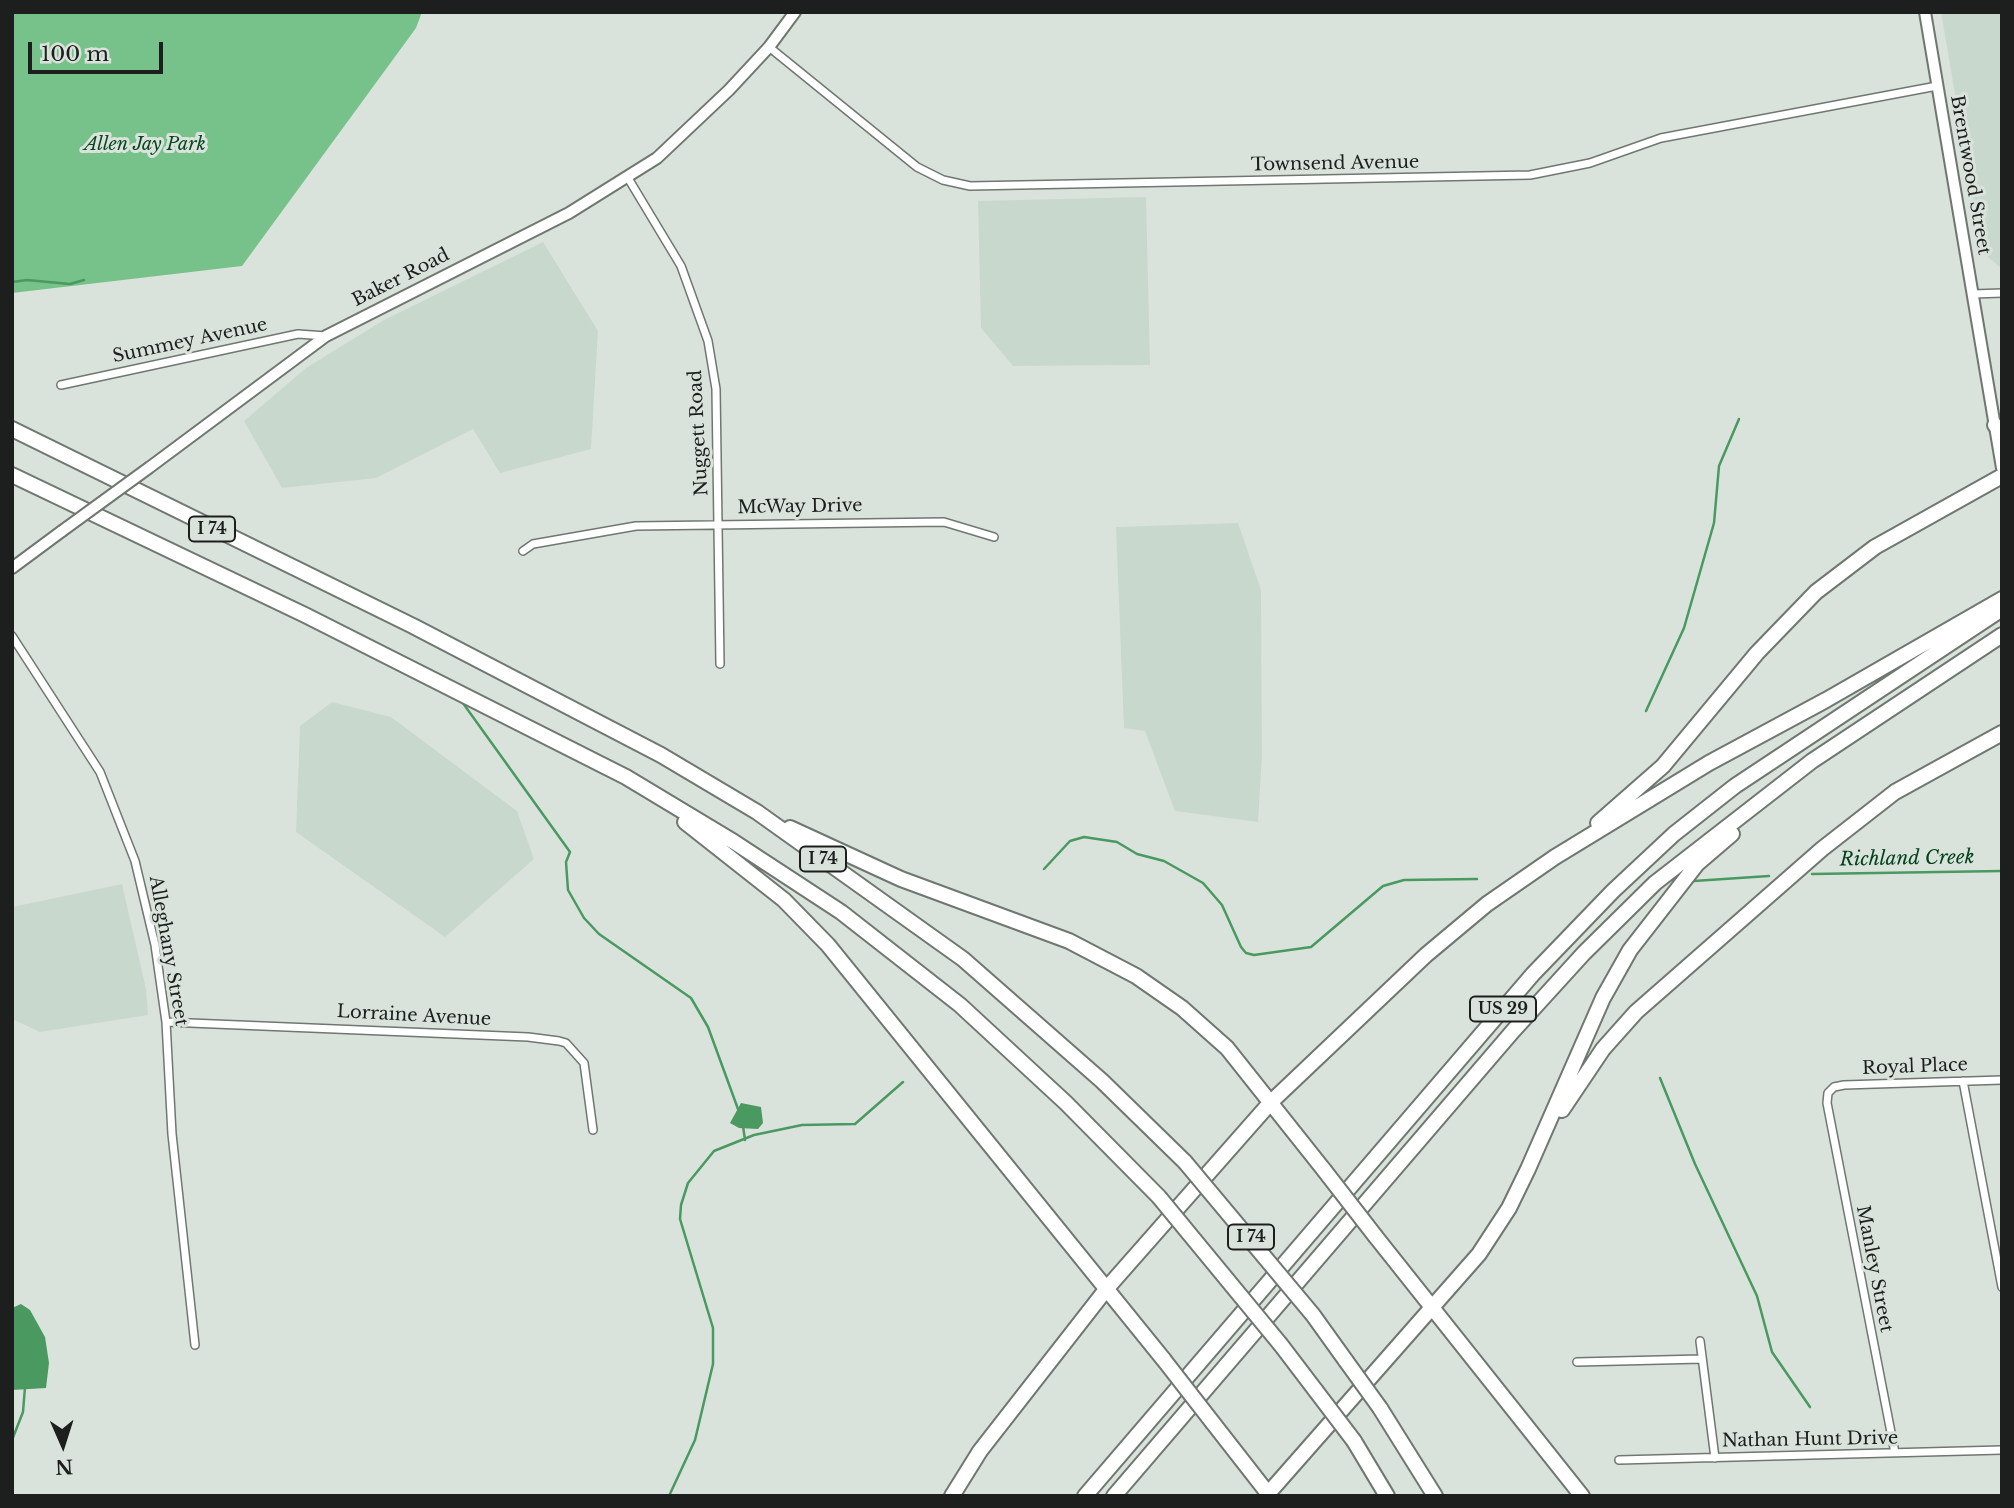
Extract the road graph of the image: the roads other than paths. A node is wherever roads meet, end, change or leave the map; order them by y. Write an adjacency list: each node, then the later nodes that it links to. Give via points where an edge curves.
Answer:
1 (795, 12): 3 (street, Baker Road)
2 (1924, 12): 4 (street, Brentwood Street)
3 (769, 47): 4 (street, Townsend Avenue, via 917,167 970,186 1530,175 1590,163 1661,138); 5 (street, Baker Road, via 689,129)
4 (1937, 86): 7 (street, Brentwood Street)
5 (628, 178): 8 (street, Baker Road); 15 (street, Nuggett Road, via 681,266 708,341 716,388)
6 (2002, 293): 7 (street)
7 (1973, 294): 11 (street, Brentwood Street)
8 (326, 336): 9 (street, Summey Avenue, via 298,334); 18 (street, Baker Road, bridge)
9 (61, 385)
10 (12, 429): 28 (highway, I 74, via 413,626 661,755)
11 (1999, 429): 12 (street, Brentwood Street)
12 (2002, 468)
13 (12, 475): 26 (highway, I 74)
14 (2002, 476): 29 (highway, via 1875,547 1816,592 1757,653 1663,766)
15 (719, 524): 16 (street, McWay Drive, via 944,522); 17 (street, McWay Drive, via 636,526 533,544); 23 (street, Nuggett Road)
16 (994, 537)
17 (523, 551)
18 (12, 568)
19 (2002, 599): 29 (highway, via 1709,763)
20 (2002, 609): 50 (highway, US 29, via 1735,786 1613,891 1533,974)
21 (12, 635): 30 (street, Alleghany Street, via 86,746 115,803 142,889)
22 (2002, 635): 27 (highway, US 29)
23 (720, 664)
24 (2002, 733): 25 (highway)
25 (1995, 741): 36 (highway, via 1931,771 1860,817 1663,985 1603,1049)
26 (625, 776): 37 (highway, via 784,900 828,945 988,1146); 52 (highway, I 74, bridge, via 841,912 960,1005 1066,1103 1159,1197 1281,1345 1353,1441)
27 (1780, 785): 36 (highway, via 1760,809 1697,864 1630,950 1603,998); 51 (highway, US 29, via 1655,883 1584,953)
28 (757, 812): 34 (highway, via 901,879 1069,941 1136,976 1227,1048); 53 (highway, I 74, bridge, via 963,959 1102,1081 1185,1162 1313,1315 1380,1408)
29 (1555, 857): 34 (highway, via 1487,904 1426,955)
30 (166, 1022): 35 (street, Lorraine Avenue, via 559,1041 583,1063); 41 (street, Alleghany Street, via 172,1134)
31 (2002, 1080): 32 (street, Royal Place)
32 (1963, 1081): 33 (street, Royal Place, via 1843,1085); 38 (street)
33 (1831, 1091): 45 (street, Manley Street, via 1827,1102)
34 (1271, 1101): 37 (highway); 39 (highway, bridge)
35 (593, 1130)
36 (1534, 1157): 39 (highway, via 1479,1254)
37 (1108, 1287): 48 (highway, bridge); 49 (highway, via 980,1451)
38 (2002, 1287)
39 (1433, 1307): 48 (highway); 54 (highway)
40 (1700, 1341): 42 (street)
41 (195, 1345)
42 (1702, 1359): 43 (street); 46 (street)
43 (1577, 1362)
44 (2002, 1450): 45 (street, Nathan Hunt Drive)
45 (1895, 1454): 46 (street, Nathan Hunt Drive)
46 (1714, 1458): 47 (street, Nathan Hunt Drive)
47 (1619, 1460)
48 (1268, 1495)
49 (952, 1496)
50 (1085, 1496)
51 (1114, 1496)
52 (1387, 1496)
53 (1435, 1496)
54 (1582, 1496)

